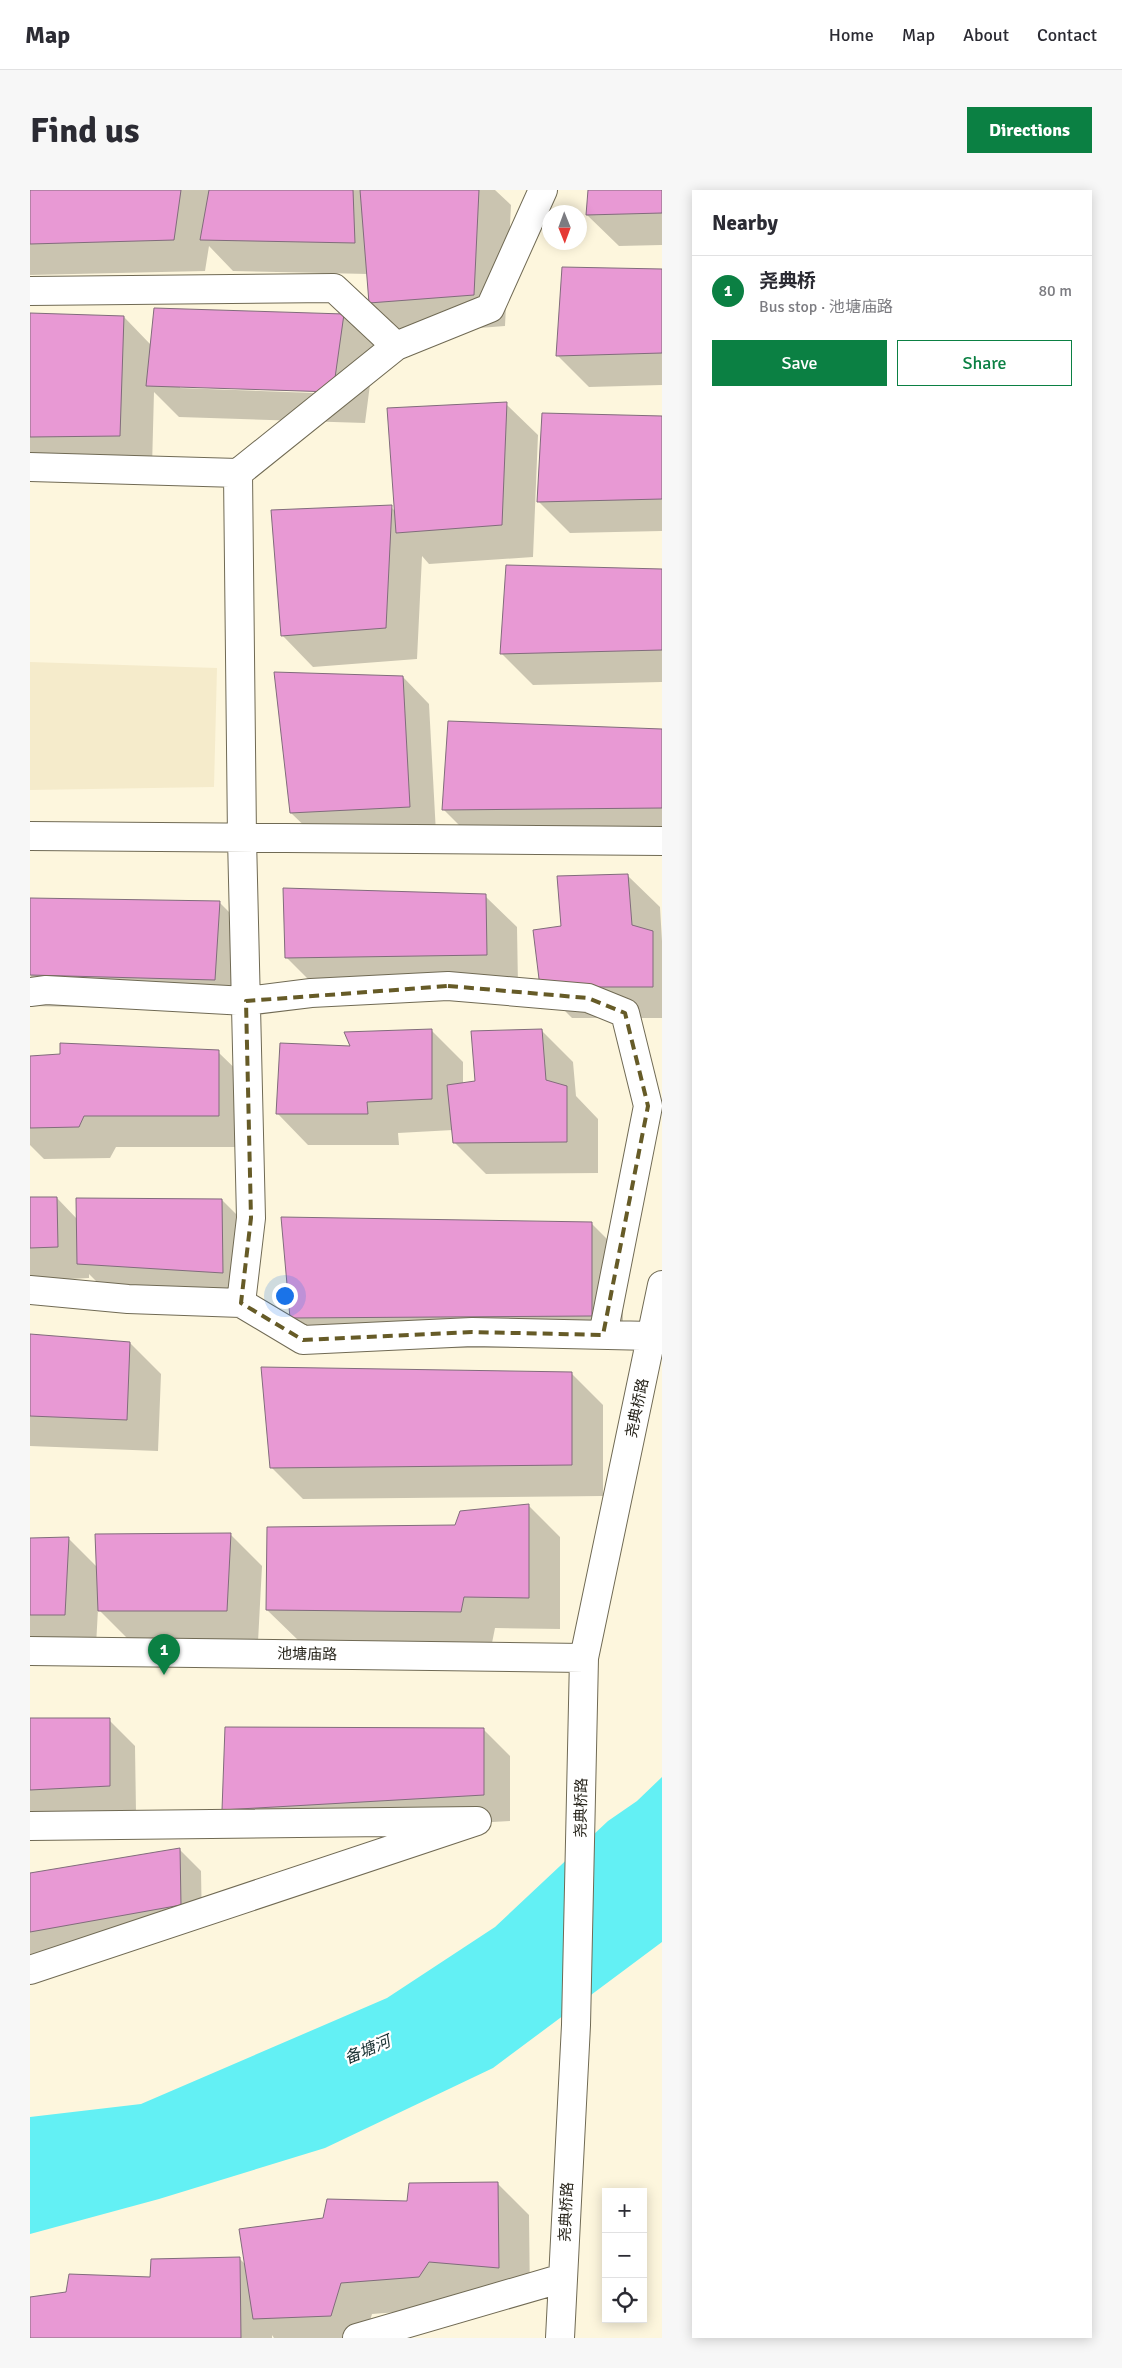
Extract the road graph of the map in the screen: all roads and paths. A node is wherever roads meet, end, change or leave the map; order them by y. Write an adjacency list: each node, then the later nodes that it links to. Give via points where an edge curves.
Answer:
1 (543, 190): 3 (street, via 490,308)
2 (30, 291): 3 (street, via 334,288)
3 (396, 346): 5 (street)
4 (30, 468): 5 (street)
5 (238, 473): 7 (street)
6 (30, 836): 7 (street)
7 (242, 838): 8 (street); 10 (street)
8 (662, 841)
9 (30, 992): 10 (street, via 46,990)
10 (246, 1001): 13 (street, via 251,1218); 14 (street, via 448,986 588,998 625,1013 648,1106)
11 (662, 1285): 15 (street, 尧典桥路)
12 (30, 1290): 13 (street, via 128,1299)
13 (241, 1303): 14 (street, via 303,1340 472,1332)
14 (603, 1334): 15 (street)
15 (652, 1336): 17 (street, 尧典桥路)
16 (30, 1651): 17 (street, 池塘庙路)
17 (584, 1658): 20 (street, 尧典桥路, via 576,2025)
18 (30, 1826): 19 (street, via 477,1821)
19 (30, 1970)
20 (562, 2278): 21 (street); 22 (street, 尧典桥路)
21 (357, 2338)
22 (560, 2338)

